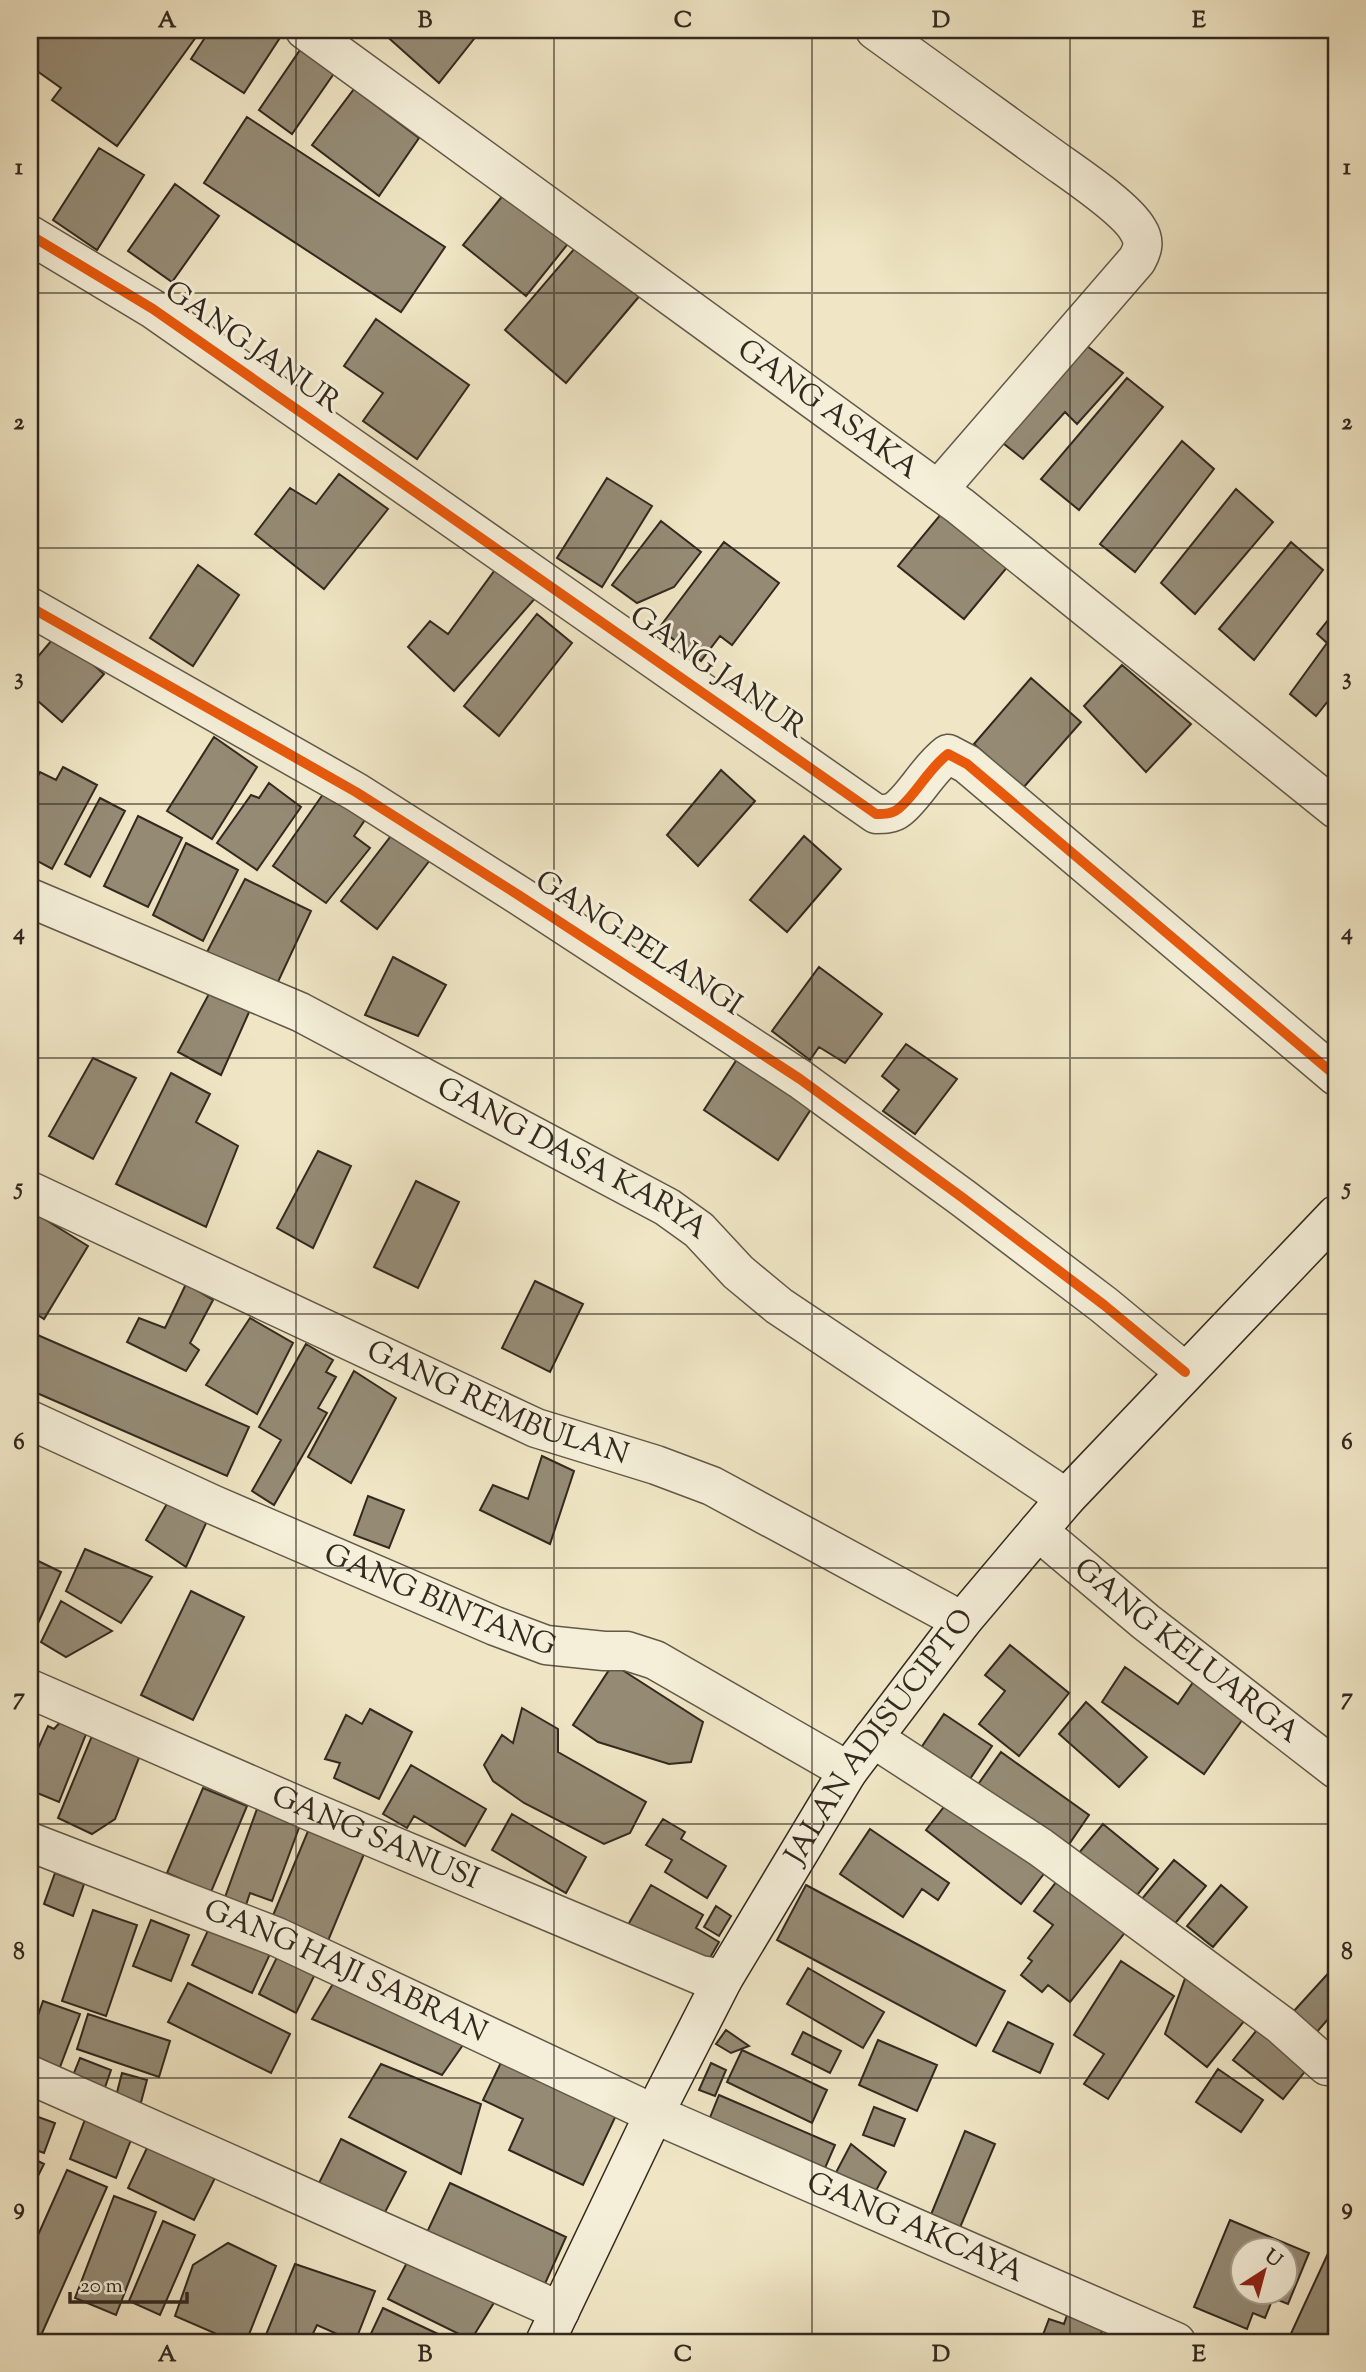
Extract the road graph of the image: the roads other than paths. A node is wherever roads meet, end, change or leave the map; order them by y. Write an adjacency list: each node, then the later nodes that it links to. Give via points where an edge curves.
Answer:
1 (305, 30): 4 (street, GANG ASAKA)
2 (875, 30): 4 (street, via 1078,177 1126,216 1143,241 1137,260)
3 (30, 235): 8 (street, GANG JANUR, via 153,309 876,814 898,809 948,754 967,764)
4 (938, 490): 6 (street, GANG ASAKA)
5 (30, 607): 11 (street, GANG PELANGI, via 356,792 800,1079 974,1206)
6 (1336, 809)
7 (30, 898): 13 (street, GANG DASA KARYA, via 300,1012 667,1207 699,1230 738,1272 779,1306)
8 (1336, 1076)
9 (30, 1191): 15 (street, GANG REMBULAN, via 537,1428 712,1486)
10 (1336, 1215): 11 (street, JALAN ADISUCIPTO)
11 (1185, 1372): 13 (street, JALAN ADISUCIPTO)
12 (30, 1420): 19 (street, GANG BINTANG, via 495,1626 546,1645 626,1651 656,1660)
13 (1066, 1498): 14 (street, JALAN ADISUCIPTO)
14 (1038, 1531): 15 (street, JALAN ADISUCIPTO); 18 (street, GANG KELUARGA, via 1146,1622)
15 (962, 1621): 17 (street, JALAN ADISUCIPTO)
16 (30, 1689): 21 (street, GANG SANUSI, via 700,1975)
17 (873, 1738): 19 (street, JALAN ADISUCIPTO); 22 (street, via 1040,1847 1281,2025)
18 (1336, 1769)
19 (848, 1771): 21 (street, JALAN ADISUCIPTO)
20 (30, 1842): 24 (street, GANG HAJI SABRAN, via 276,1937)
21 (723, 1979): 24 (street, JALAN ADISUCIPTO)
22 (1327, 2066)
23 (30, 2075): 25 (street)
24 (654, 2114): 25 (street, JALAN ADISUCIPTO); 26 (street, GANG AKCAYA)
25 (553, 2327)
26 (1176, 2342)

